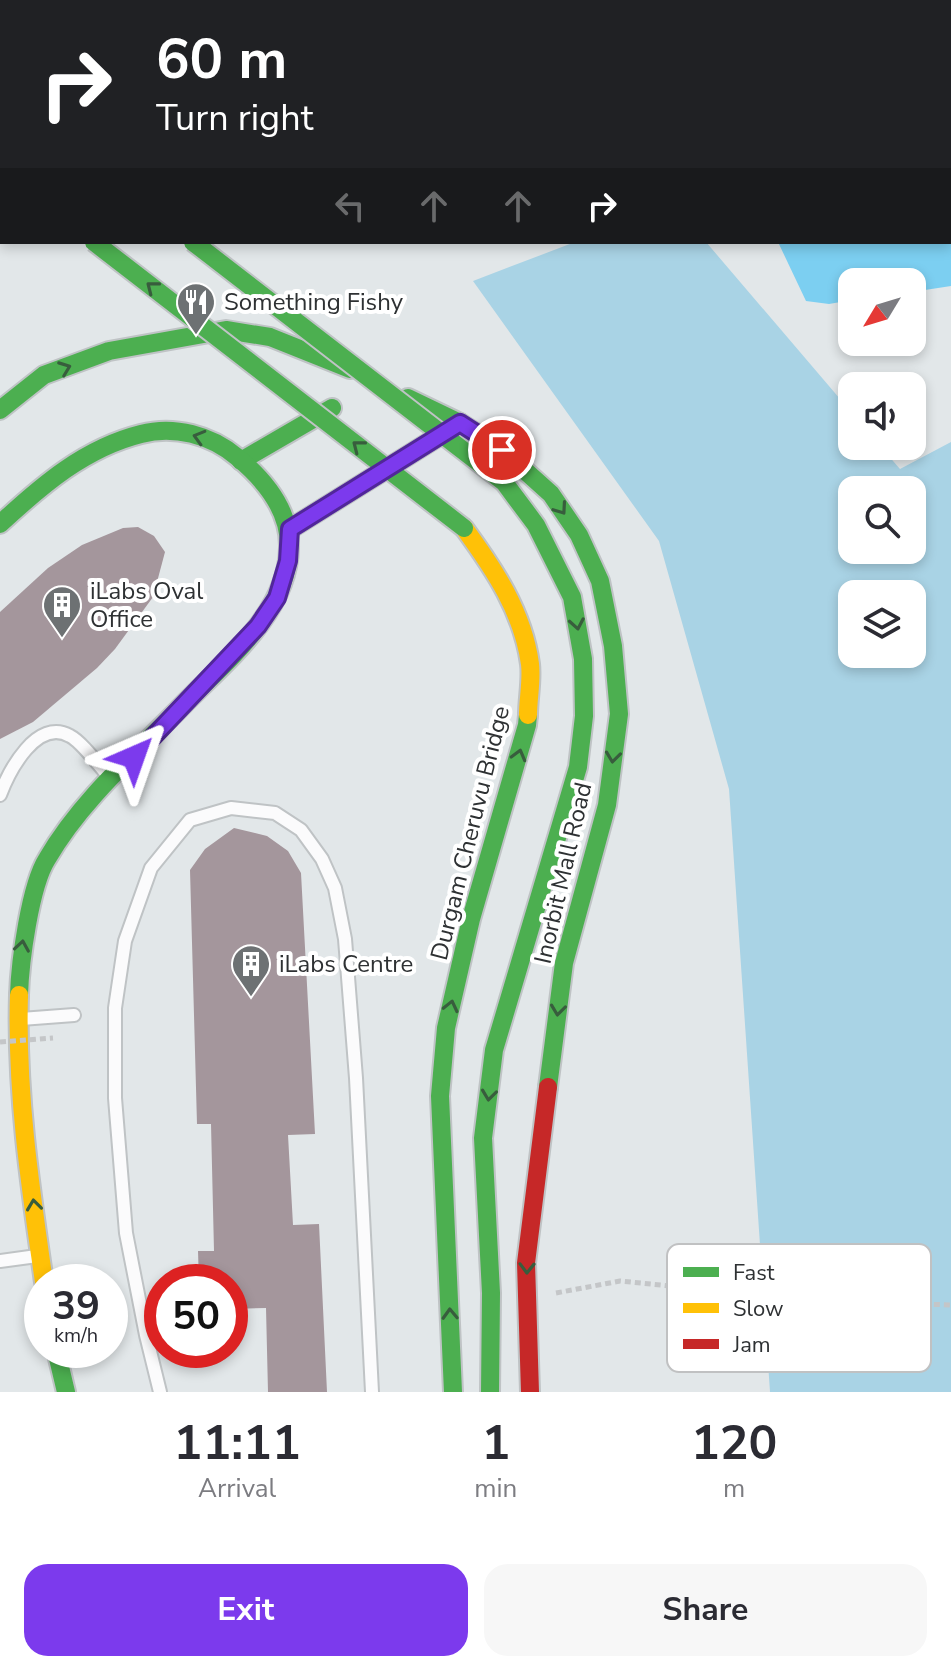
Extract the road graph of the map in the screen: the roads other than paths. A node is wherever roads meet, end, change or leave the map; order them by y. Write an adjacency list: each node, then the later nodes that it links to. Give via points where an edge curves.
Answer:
1 (97, 244): 20 (main road, Durgam Cheruvu Bridge, one-way to 1, bridge, via 440,1096 446,1028 471,919 527,725 530,665 515,609 464,528)
2 (196, 244): 21 (main road, one-way to 21, bridge, via 504,482 536,525 572,597 583,659 578,767 494,1050 483,1138)
3 (332, 408): 6 (main road)
4 (0, 410): 5 (main road, Inorbit Mall Road, one-way to 5, via 44,375 109,351 226,330 270,337 341,364)
5 (460, 423): 8 (main road); 22 (main road, Inorbit Mall Road, one-way to 22, via 502,450 551,494 579,535 600,581 619,714 607,805 564,963 526,1263)
6 (241, 461): 7 (main road, one-way to 7, via 208,438 168,430 133,434 91,451); 8 (main road, via 274,496)
7 (0, 524)
8 (290, 529): 9 (main road, via 277,598 258,626)
9 (110, 778): 10 (lane, via 70,736 54,732 32,742 18,757); 12 (main road, one-way to 9, via 27,918 45,862)
10 (0, 795)
11 (74, 1015): 12 (lane)
12 (17, 1019): 13 (main road, one-way to 12, via 20,1103)
13 (40, 1256): 14 (lane); 15 (main road)
14 (0, 1261)
15 (41, 1264)
16 (60, 1368): 17 (main road)
17 (66, 1392)
18 (160, 1392): 19 (lane, via 126,1233 115,1098 115,1008 125,941 151,868 190,820 231,808 275,813 301,830 335,888 345,939 356,1078)
19 (372, 1392)
20 (453, 1392)
21 (490, 1392)
22 (530, 1392)

